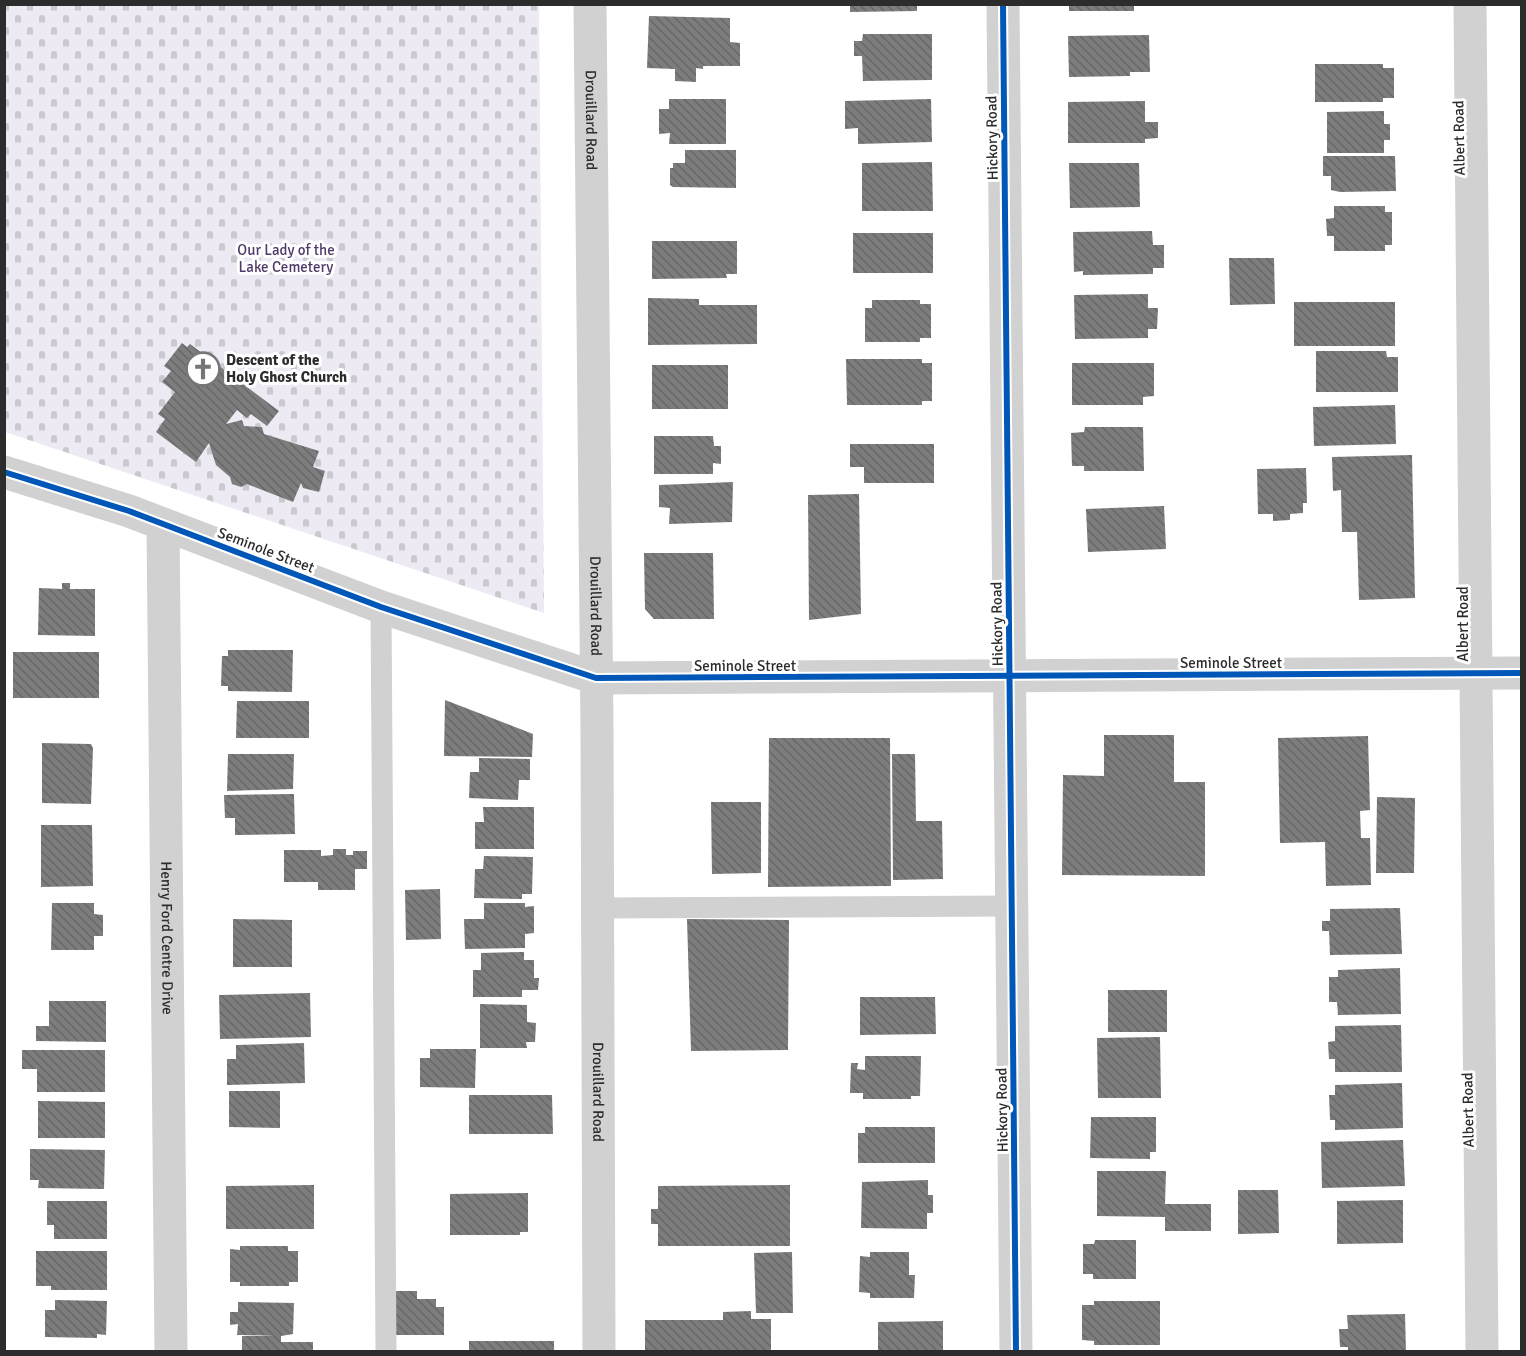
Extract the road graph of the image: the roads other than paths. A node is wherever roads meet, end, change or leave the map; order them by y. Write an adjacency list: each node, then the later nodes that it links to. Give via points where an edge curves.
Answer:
1 (590, 4): 10 (street, Drouillard Road)
2 (1003, 4): 9 (street, Hickory Road)
3 (1470, 4): 8 (street, Albert Road)
4 (4, 472): 5 (street, Seminole Street)
5 (163, 524): 6 (street, Seminole Street); 13 (street, Henry Ford Centre Drive)
6 (381, 607): 10 (street, Seminole Street); 14 (lane)
7 (1521, 673): 8 (street, Seminole Street)
8 (1476, 674): 9 (street, Seminole Street); 17 (street, Albert Road)
9 (1009, 676): 10 (street, Seminole Street); 11 (street, Hickory Road)
10 (596, 678): 12 (street, Drouillard Road)
11 (1012, 906): 12 (lane); 16 (street, Hickory Road)
12 (597, 908): 15 (street, Drouillard Road)
13 (171, 1352)
14 (386, 1352)
15 (599, 1352)
16 (1016, 1352)
17 (1482, 1352)

